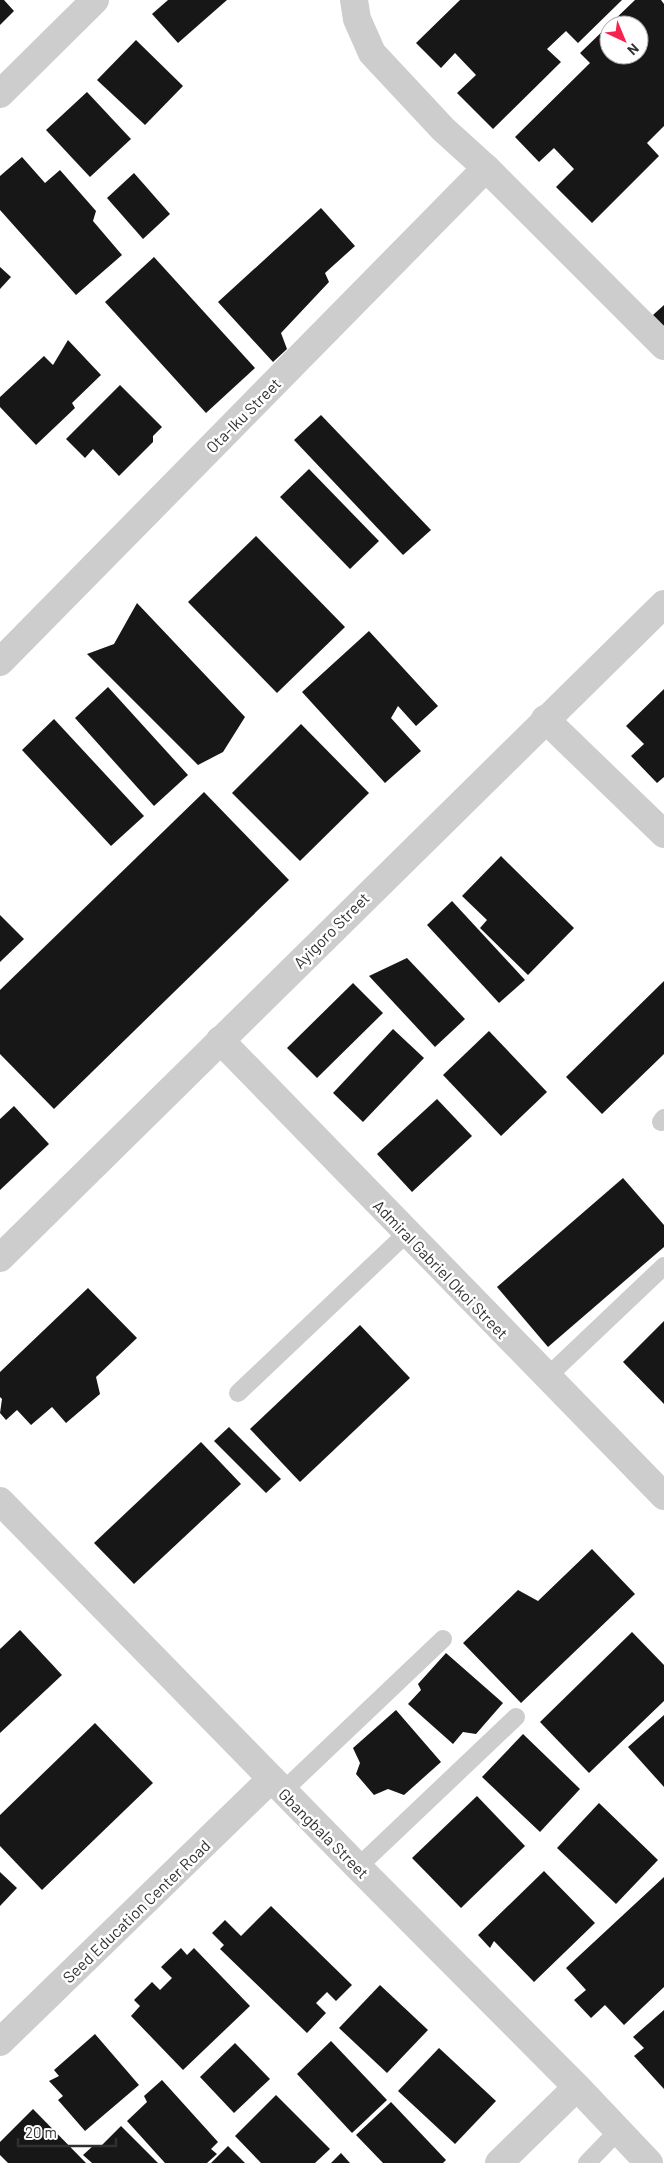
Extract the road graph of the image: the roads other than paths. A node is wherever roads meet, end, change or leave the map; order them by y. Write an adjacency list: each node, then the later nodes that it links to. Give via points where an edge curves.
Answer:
1 (95, 0): 3 (street)
2 (354, 0): 4 (street, via 356,19 372,53 442,129)
3 (0, 94)
4 (486, 168): 5 (street); 7 (street, Ota-Iku Street)
5 (664, 346)
6 (664, 604): 8 (street, Ayigoro Street)
7 (0, 662)
8 (545, 719): 9 (street); 10 (street, Ayigoro Street)
9 (664, 834)
10 (220, 1040): 11 (street, Admiral Gabriel Okoi Street); 12 (street, Ayigoro Street)
11 (407, 1233): 14 (street, Admiral Gabriel Okoi Street); 15 (lane)
12 (0, 1258)
13 (664, 1266): 14 (lane)
14 (546, 1377): 16 (street, Admiral Gabriel Okoi Street)
15 (238, 1393)
16 (664, 1496)
17 (0, 1501): 20 (street, Gbangbala Street)
18 (443, 1638): 20 (lane)
19 (516, 1717): 21 (lane)
20 (277, 1785): 21 (street, Gbangbala Street); 22 (street, Seed Education Center Road)
21 (358, 1867): 23 (street, Gbangbala Street)
22 (0, 2042)
23 (577, 2086): 24 (street, Gbangbala Street); 26 (street)
24 (618, 2131): 25 (lane); 27 (street, Gbangbala Street)
25 (595, 2160)
26 (500, 2163)
27 (649, 2163)

